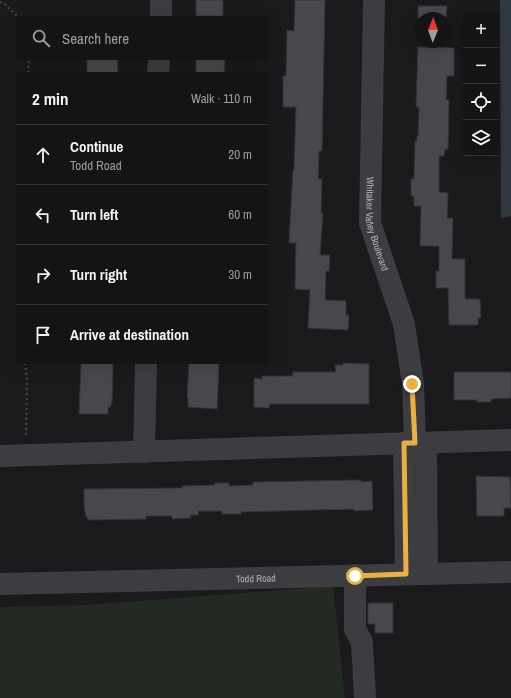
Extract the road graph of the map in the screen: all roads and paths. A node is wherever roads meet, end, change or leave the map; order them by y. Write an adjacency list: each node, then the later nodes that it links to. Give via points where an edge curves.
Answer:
1 (161, 0): 6 (street)
2 (374, 0): 14 (street, Whitaker Valley Boulevard, via 370,223 404,324 412,384)
3 (5, 1): 4 (path); 5 (path)
4 (0, 2)
5 (17, 16)
6 (161, 16)
7 (28, 60): 9 (path)
8 (159, 60): 10 (street)
9 (28, 72)
10 (158, 72)
11 (25, 364): 16 (path)
12 (146, 364): 15 (street)
13 (511, 440): 14 (street)
14 (415, 443): 15 (street); 19 (street, Whitaker Valley Boulevard); 20 (street, Whitaker Valley Boulevard)
15 (144, 452): 16 (street)
16 (26, 455): 17 (street)
17 (0, 456)
18 (511, 572): 20 (street, Todd Road)
19 (406, 574): 20 (street, Todd Road); 21 (street, Todd Road)
20 (427, 574)
21 (355, 576): 22 (street, Todd Road); 23 (street, via 355,629 362,642)
22 (0, 584)
23 (365, 698)

